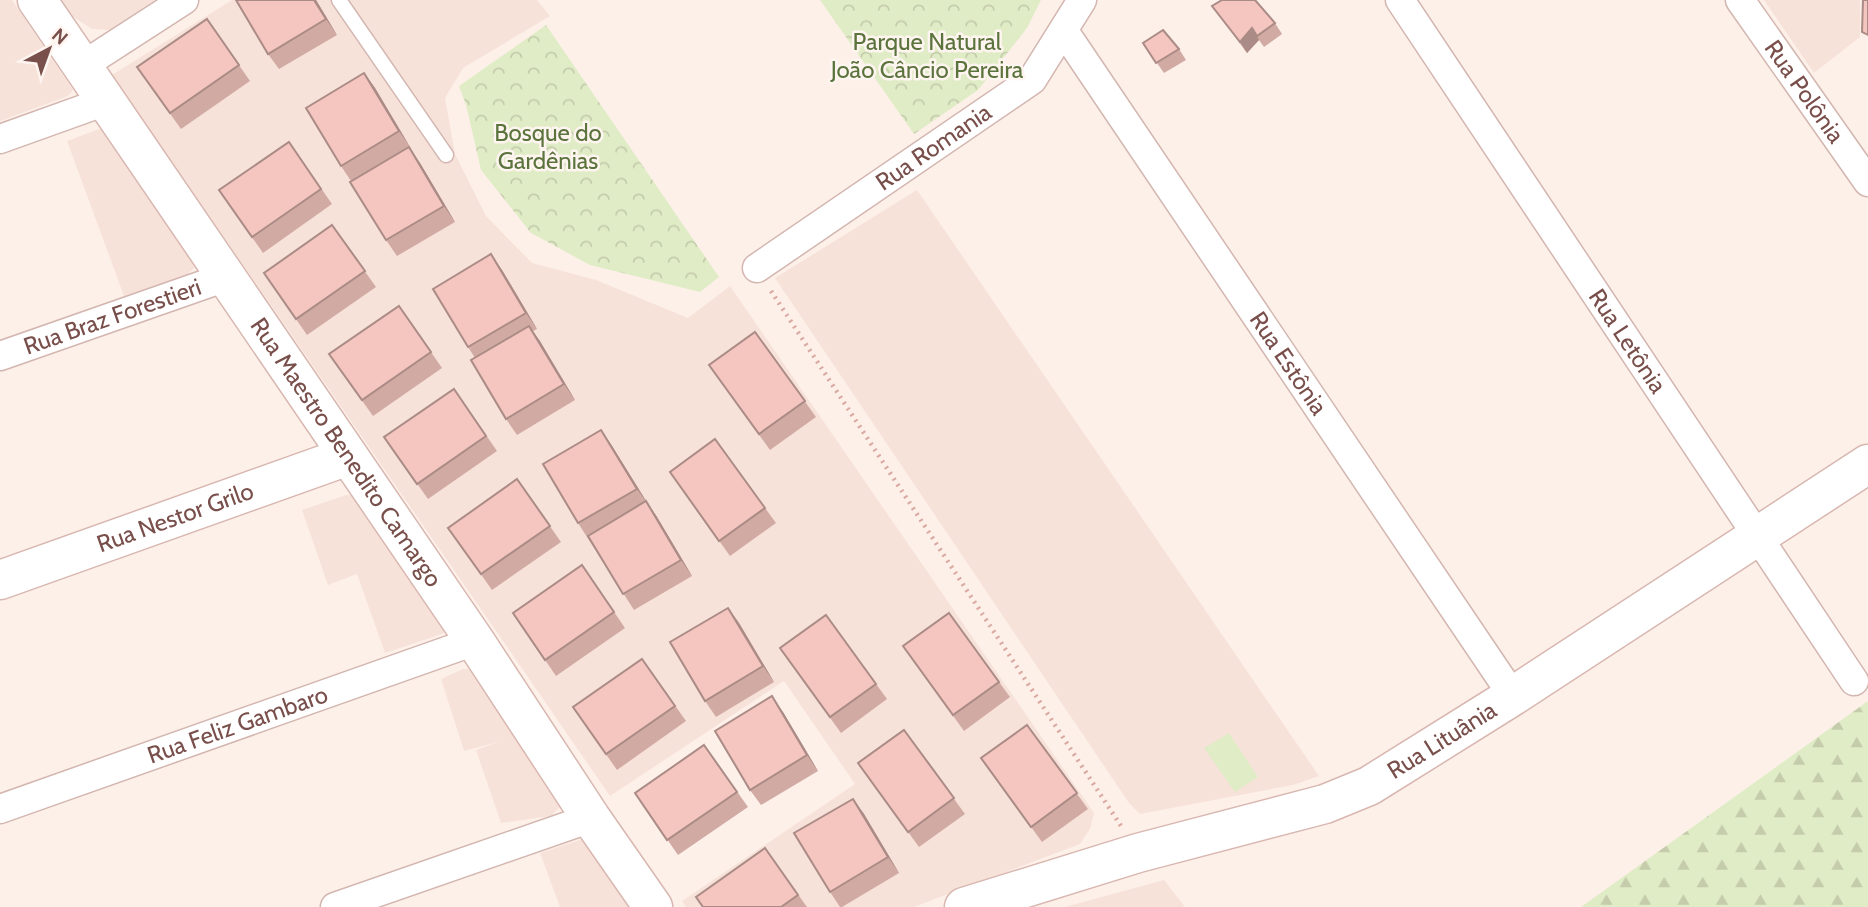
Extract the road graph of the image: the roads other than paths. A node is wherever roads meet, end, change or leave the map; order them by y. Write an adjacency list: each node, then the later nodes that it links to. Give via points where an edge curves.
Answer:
1 (37, 0): 8 (street, Rua Maestro Benedito Camargo)
2 (184, 0): 8 (street)
3 (339, 0): 11 (lane)
4 (1082, 0): 7 (street, Rua Romania)
5 (1400, 0): 18 (street, Rua Letônia)
6 (1740, 0): 12 (street, Rua Polônia)
7 (1064, 31): 13 (street, Rua Romania, via 1031,80); 22 (street, Rua Estônia)
8 (82, 66): 9 (street, Rua Maestro Benedito Camargo)
9 (106, 101): 10 (street); 14 (street, Rua Maestro Benedito Camargo)
10 (0, 139)
11 (446, 155)
12 (1868, 182)
13 (757, 268)
14 (226, 277): 15 (street, Rua Braz Forestieri); 16 (street, Rua Maestro Benedito Camargo)
15 (0, 356)
16 (348, 456): 19 (street, Rua Nestor Grilo); 20 (street, Rua Maestro Benedito Camargo)
17 (1868, 464): 18 (street, Rua Lituânia)
18 (1759, 536): 21 (street, Rua Letônia); 22 (street, Rua Lituânia)
19 (0, 580)
20 (475, 641): 23 (street, Rua Feliz Gambaro); 24 (street, Rua Maestro Benedito Camargo)
21 (1854, 681)
22 (1513, 696): 27 (street, Rua Lituânia, via 1369,786 1325,804 1139,853)
23 (0, 809)
24 (592, 818): 25 (street); 26 (street, Rua Maestro Benedito Camargo)
25 (335, 907)
26 (653, 907)
27 (964, 907)

